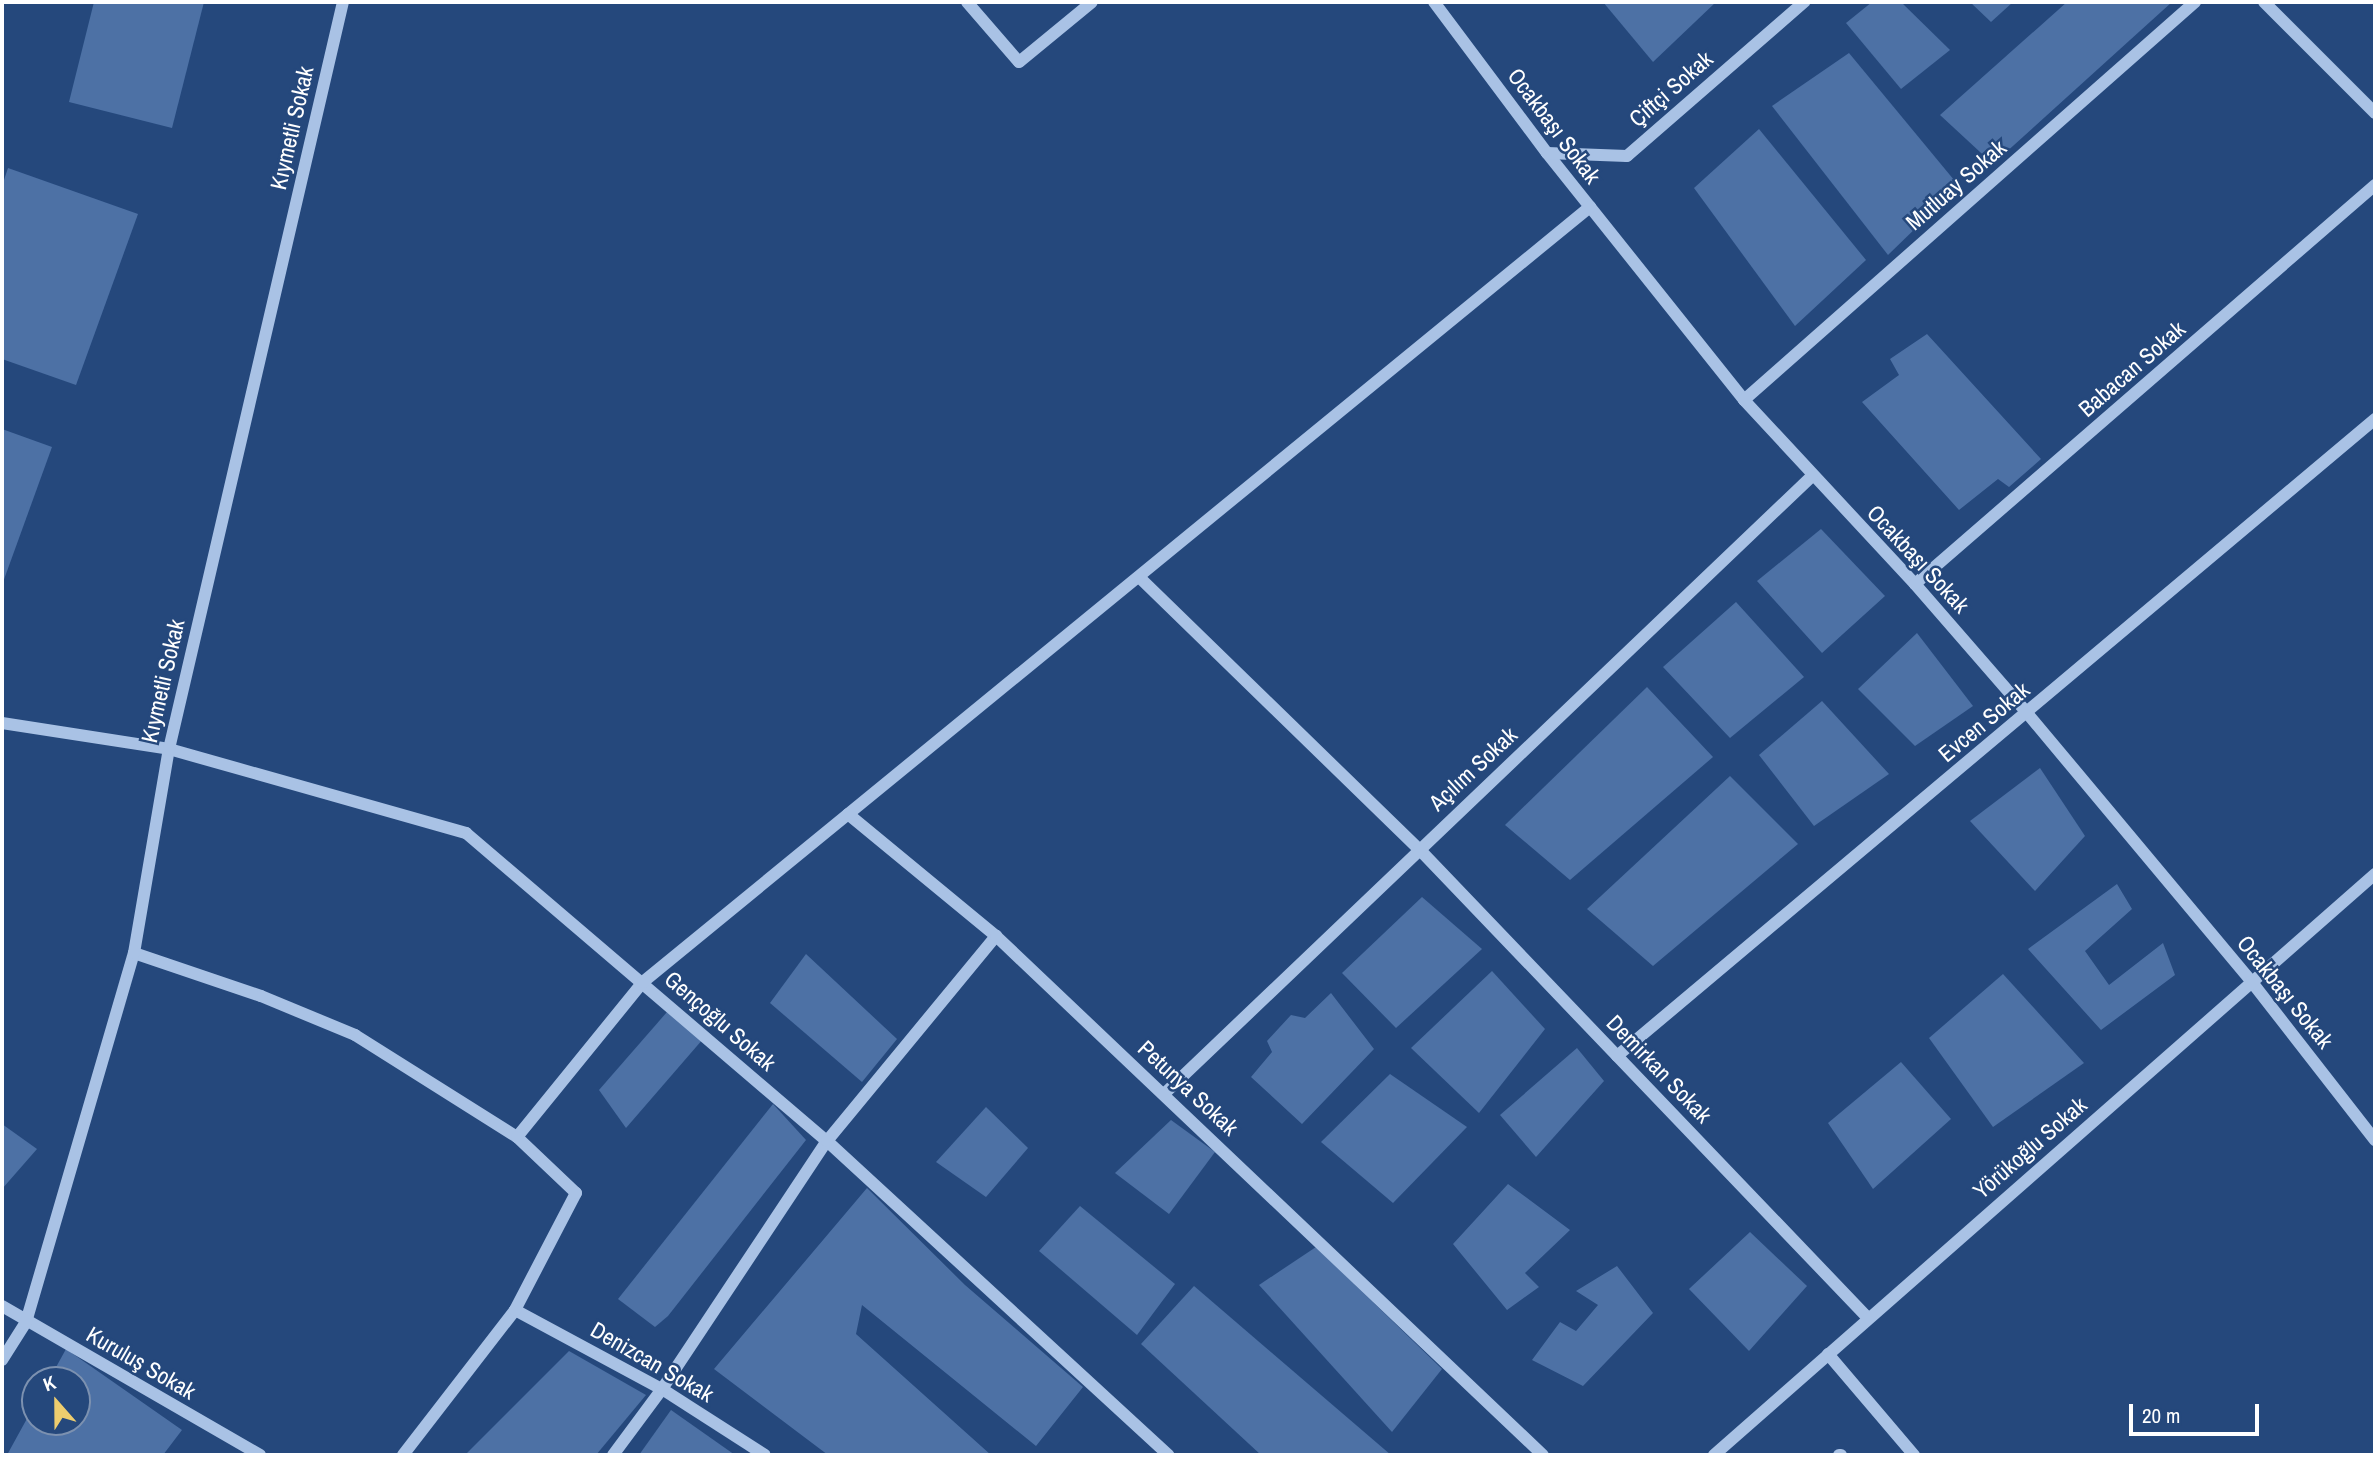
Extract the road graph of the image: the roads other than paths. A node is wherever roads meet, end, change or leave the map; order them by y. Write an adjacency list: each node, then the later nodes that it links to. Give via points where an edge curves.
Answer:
1 (343, 2): 19 (street, Kıymetli Sokak)
2 (967, 2): 3 (street, via 1019,62)
3 (1092, 2)
4 (1434, 2): 9 (street, Ocakbaşı Sokak)
5 (1804, 2): 9 (street, Çiftçi Sokak, via 1627,156)
6 (2196, 2): 12 (street, Mutluay Sokak)
7 (2264, 2): 8 (street)
8 (2375, 113)
9 (1547, 153): 11 (street, Ocakbaşı Sokak)
10 (2375, 185): 16 (street, Babacan Sokak)
11 (1590, 207): 12 (street, Ocakbaşı Sokak); 15 (street)
12 (1744, 400): 14 (street, Ocakbaşı Sokak)
13 (2375, 419): 17 (street, Evcen Sokak)
14 (1812, 476): 16 (street, Ocakbaşı Sokak); 21 (street, Açılım Sokak)
15 (1139, 576): 20 (street); 21 (street, Demirkan Sokak)
16 (1915, 584): 17 (street, Ocakbaşı Sokak)
17 (2027, 713): 25 (street, Ocakbaşı Sokak); 27 (street, Evcen Sokak)
18 (2, 723): 19 (street, Gençoğlu Sokak)
19 (169, 749): 24 (street, Kıymetli Sokak); 26 (street, Gençoğlu Sokak, via 466,833)
20 (848, 814): 23 (street, Petunya Sokak); 26 (street)
21 (1419, 849): 27 (street, Demirkan Sokak); 28 (street, Açılım Sokak)
22 (2375, 874): 25 (street, Yörükoğlu Sokak)
23 (996, 936): 28 (street, Petunya Sokak); 31 (street)
24 (134, 953): 29 (street, via 261,996 355,1035); 35 (street, Kıymetli Sokak)
25 (2251, 981): 30 (street, Ocakbaşı Sokak); 34 (street, Yörükoğlu Sokak)
26 (643, 982): 29 (street); 31 (street, Gençoğlu Sokak)
27 (1617, 1056): 34 (street, Demirkan Sokak)
28 (1164, 1094): 44 (street, Petunya Sokak)
29 (517, 1138): 33 (street, via 576,1193)
30 (2375, 1140)
31 (827, 1141): 38 (street); 43 (street, Gençoğlu Sokak)
32 (2, 1306): 35 (street, Kuruluş Sokak)
33 (515, 1310): 38 (street, Denizcan Sokak); 40 (street)
34 (1868, 1318): 36 (street, Yörükoğlu Sokak)
35 (26, 1322): 37 (street, Kıymetli Sokak); 39 (street, Kuruluş Sokak)
36 (1828, 1354): 45 (street, Yörükoğlu Sokak); 46 (street)
37 (2, 1360)
38 (662, 1389): 41 (street); 42 (street, Denizcan Sokak)
39 (260, 1455)
40 (403, 1455)
41 (613, 1455)
42 (765, 1455)
43 (1168, 1455)
44 (1543, 1455)
45 (1714, 1455)
46 (1914, 1455)

